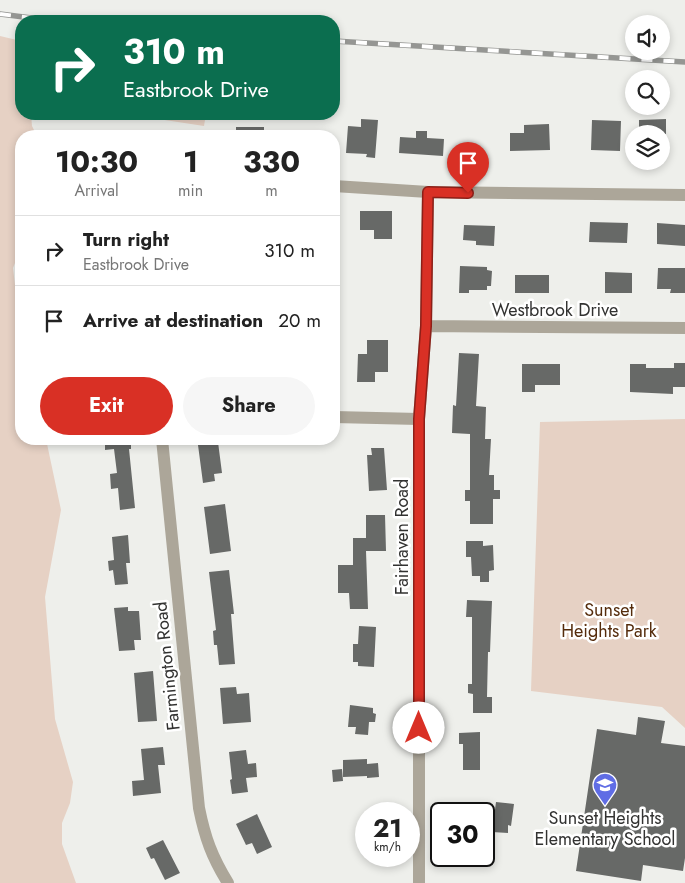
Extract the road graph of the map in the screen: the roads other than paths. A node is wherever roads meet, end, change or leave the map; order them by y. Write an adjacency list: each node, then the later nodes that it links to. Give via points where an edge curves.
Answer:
1 (340, 186): 2 (street)
2 (428, 192): 3 (street); 4 (street, Fairhaven Road)
3 (685, 196)
4 (426, 326): 5 (street, Westbrook Drive); 7 (street, Fairhaven Road)
5 (685, 328)
6 (340, 417): 7 (street)
7 (419, 419): 10 (street, Fairhaven Road)
8 (163, 445): 9 (street, Farmington Road, via 199,808 204,835)
9 (228, 883)
10 (419, 883)

